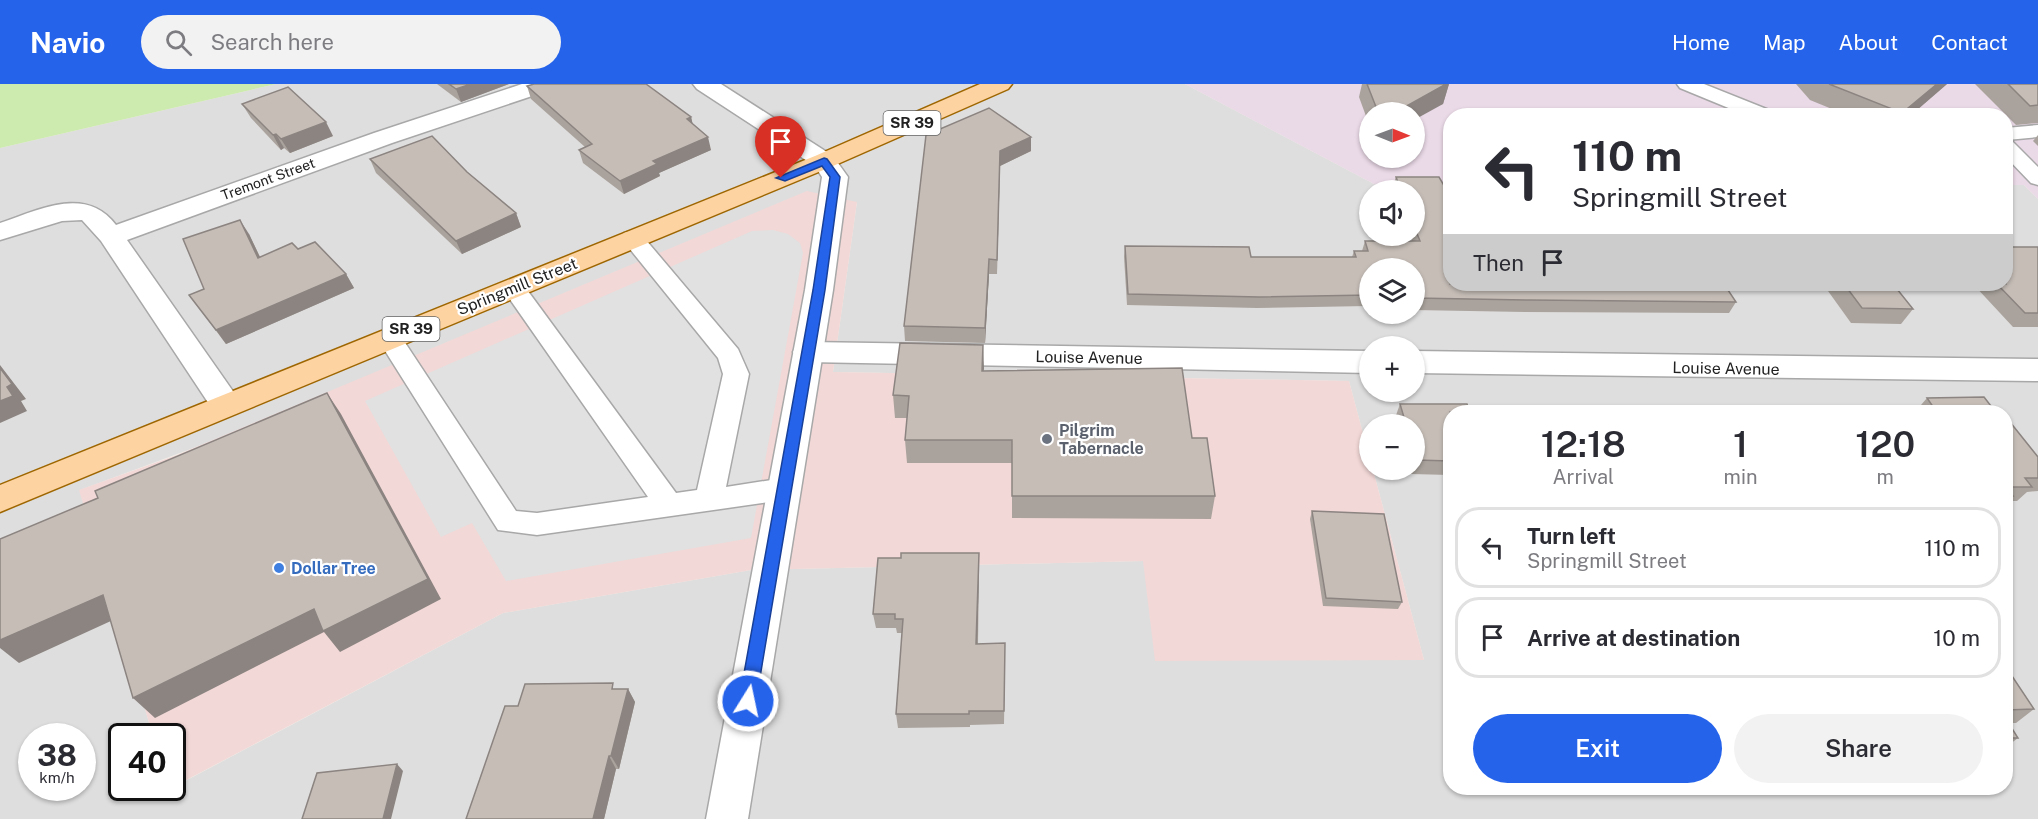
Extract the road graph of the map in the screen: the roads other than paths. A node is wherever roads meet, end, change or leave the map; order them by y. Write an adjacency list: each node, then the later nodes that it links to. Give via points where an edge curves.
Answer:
1 (545, 84): 12 (street, Tremont Street)
2 (705, 84): 9 (street)
3 (1000, 84): 9 (main road, Springmill Street / SR 39)
4 (1687, 84): 5 (lane)
5 (1747, 108)
6 (2038, 131): 7 (lane)
7 (2013, 133)
8 (2013, 153): 10 (lane)
9 (824, 161): 13 (main road, Springmill Street / SR 39); 16 (street, via 835,177)
10 (2038, 179)
11 (0, 232): 12 (street, via 74,210 86,211 99,220)
12 (111, 236): 20 (street)
13 (632, 238): 14 (main road, Springmill Street / SR 39); 23 (lane, via 729,355 736,374)
14 (514, 288): 15 (main road, Springmill Street / SR 39); 24 (lane)
15 (390, 338): 20 (main road, Springmill Street / SR 39); 24 (lane, via 508,522 537,524)
16 (808, 352): 17 (street, Louise Avenue); 21 (street)
17 (1359, 362)
18 (1425, 362): 19 (street, Louise Avenue)
19 (2038, 370)
20 (226, 405): 22 (main road, Springmill Street / SR 39)
21 (784, 489): 23 (lane); 25 (street)
22 (0, 499)
23 (709, 499): 24 (lane)
24 (668, 504)
25 (727, 819)

